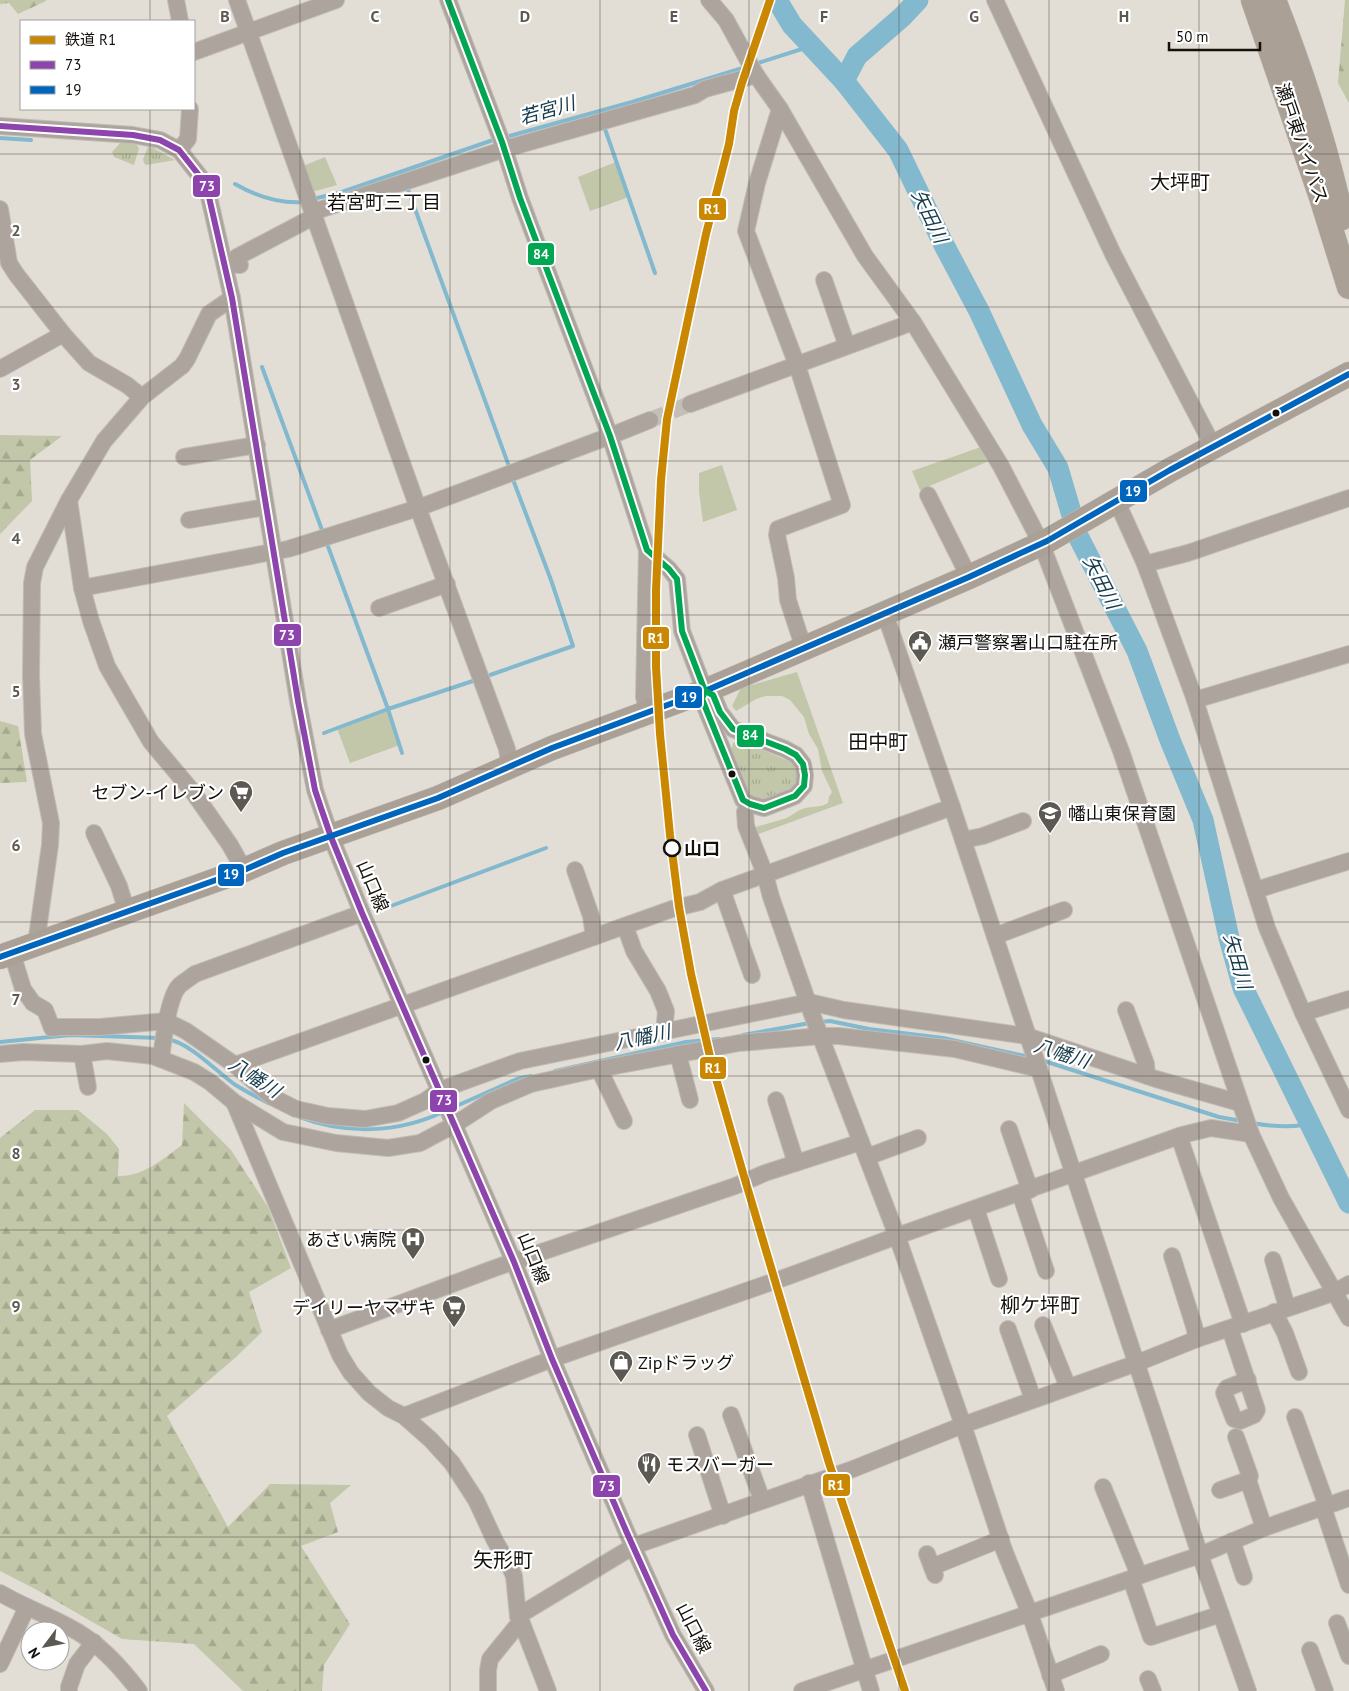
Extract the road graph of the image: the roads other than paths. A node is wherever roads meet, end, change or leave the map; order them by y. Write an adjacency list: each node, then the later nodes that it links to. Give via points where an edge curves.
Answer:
1 (176, 0): 9 (street)
2 (237, 0): 10 (street)
3 (336, 0): 10 (street)
4 (448, 0): 16 (street)
5 (710, 0): 12 (street, via 726,20)
6 (995, 0): 36 (street, via 1113,254)
7 (1253, 0): 23 (highway, 瀬戸東バイパス)
8 (1274, 0): 20 (highway, 瀬戸東バイパス, via 1318,123)
9 (180, 20)
10 (248, 31): 11 (street); 18 (street)
11 (195, 52)
12 (756, 73): 13 (street); 16 (street, via 695,95)
13 (780, 109): 25 (street, via 865,256); 28 (street, via 746,231)
14 (190, 110): 17 (street, via 188,139)
15 (0, 126): 17 (street, via 133,135 160,140)
16 (502, 142): 18 (street); 34 (street)
17 (179, 150): 21 (street, 山口線, via 206,184)
18 (312, 208): 21 (street, via 237,257 240,265); 43 (street)
19 (0, 209): 26 (street, via 8,263)
20 (1349, 245)
21 (225, 264): 24 (street, 山口線)
22 (824, 280): 27 (street)
23 (1349, 287)
24 (232, 298): 31 (street, via 209,314 182,366); 35 (street, 山口線)
25 (913, 322): 27 (street); 45 (street)
26 (63, 334): 29 (street); 31 (street, via 89,363)
27 (847, 346): 28 (street)
28 (797, 365): 32 (street); 54 (street, via 842,505 778,528 788,600)
29 (0, 370)
30 (1349, 374): 36 (highway)
31 (142, 397): 40 (street, via 104,441)
32 (690, 404)
33 (650, 420): 34 (street)
34 (610, 436): 43 (street); 46 (street)
35 (257, 445): 37 (street); 42 (street, 山口線)
36 (1214, 448): 41 (highway)
37 (184, 457)
38 (928, 495): 49 (street)
39 (1349, 498): 48 (street, via 1188,553)
40 (70, 500): 51 (street); 78 (street, via 35,567 32,584 33,734 51,823)
41 (1115, 503): 45 (highway); 48 (street)
42 (266, 507): 44 (street); 47 (street, 山口線)
43 (418, 508): 47 (street); 50 (street)
44 (189, 520)
45 (1044, 542): 49 (highway); 103 (street, via 1121,751)
46 (647, 550): 56 (street, via 677,579 682,631); 58 (street, via 644,697)
47 (273, 551): 51 (street); 64 (street, 山口線, via 315,790)
48 (1145, 564): 57 (street)
49 (969, 577): 53 (highway)
50 (447, 584): 52 (street); 59 (street)
51 (82, 588): 67 (street, via 106,666 151,742 193,792)
52 (379, 608)
53 (885, 614): 54 (highway); 61 (street)
54 (804, 649): 56 (highway)
55 (1349, 654): 57 (street)
56 (705, 691): 58 (highway); 60 (street, via 702,699 736,787 743,800); 60 (street, via 713,695 720,712 733,729 786,749 803,764 804,786 796,796 764,808)
57 (1194, 700): 71 (street)
58 (648, 712): 59 (highway, via 552,748)
59 (510, 768): 64 (highway)
60 (750, 804): 69 (street, via 745,812 746,826)
61 (952, 807): 65 (street); 69 (street)
62 (1024, 821): 65 (street)
63 (94, 834): 73 (street)
64 (331, 837): 67 (highway); 74 (street, 山口線)
65 (963, 840): 76 (street)
66 (1349, 860): 71 (street)
67 (244, 870): 73 (highway)
68 (575, 870): 77 (street, via 591,916)
69 (765, 874): 70 (street); 85 (street)
70 (722, 890): 75 (street, via 700,902); 80 (street)
71 (1256, 890): 84 (street, via 1267,928)
72 (1063, 910): 76 (street)
73 (127, 912): 78 (highway)
74 (362, 912): 82 (street, 山口線); 86 (street, via 195,974 178,986)
75 (625, 926): 77 (street); 88 (street, via 634,951 666,1011)
76 (994, 936): 94 (street)
77 (594, 937): 82 (street)
78 (36, 944): 79 (highway)
79 (6, 955): 87 (street, via 33,1003 45,1010 52,1028)
80 (752, 975)
81 (1349, 999): 84 (street)
82 (402, 1006): 95 (street); 99 (street, 山口線)
83 (1126, 1010): 97 (street, via 1146,1064)
84 (1303, 1013): 104 (street)
85 (815, 1021): 88 (street); 93 (street, via 739,1043); 94 (street, via 840,1036); 94 (street, via 844,1010); 111 (street)
86 (166, 1026): 87 (street); 92 (street); 95 (street, via 186,1031)
87 (59, 1029): 89 (street)
88 (664, 1033): 99 (street, via 520,1061)
89 (61, 1050): 90 (street); 91 (street)
90 (0, 1054)
91 (82, 1054): 92 (street, via 107,1051); 98 (street)
92 (161, 1054): 102 (street, via 210,1082)
93 (678, 1054): 96 (street); 100 (street)
94 (1033, 1054): 97 (street); 113 (street)
95 (236, 1065): 99 (street, via 272,1097 296,1109 328,1116 365,1120 398,1113)
96 (599, 1069): 105 (street); 106 (street, via 531,1084 491,1101)
97 (1147, 1076): 103 (street)
98 (88, 1087)
99 (441, 1095): 106 (street, 山口線)
100 (690, 1100)
101 (776, 1100): 112 (street)
102 (234, 1102): 106 (street, via 283,1132 336,1143 388,1148 420,1143); 128 (street)
103 (1241, 1107): 108 (street)
104 (1349, 1110)
105 (624, 1121)
106 (453, 1123): 119 (street, 山口線)
107 (1009, 1129): 114 (street)
108 (1250, 1131): 109 (street, via 1211,1128); 122 (street, via 1281,1198)
109 (1179, 1136): 113 (street); 126 (street)
110 (918, 1138): 111 (street)
111 (864, 1149): 112 (street); 116 (street)
112 (796, 1163): 119 (street)
113 (1075, 1174): 114 (street); 131 (street)
114 (1025, 1192): 115 (street); 120 (street)
115 (976, 1209): 116 (street); 121 (street)
116 (897, 1236): 130 (street); 139 (street)
117 (1172, 1256): 129 (street)
118 (1272, 1260): 123 (street)
119 (514, 1262): 128 (street); 130 (street, 山口線)
120 (1046, 1271)
121 (999, 1279)
122 (1341, 1289): 123 (street); 124 (street)
123 (1280, 1310): 126 (street); 132 (street)
124 (1349, 1318)
125 (1043, 1325): 134 (street)
126 (1237, 1327): 129 (street); 133 (street)
127 (1008, 1329): 135 (street)
128 (329, 1330): 136 (street, via 351,1374 369,1393)
129 (1197, 1339): 131 (street)
130 (552, 1359): 136 (street); 153 (street, 山口線)
131 (1136, 1363): 134 (street); 154 (street)
132 (1299, 1372)
133 (1248, 1380)
134 (1068, 1387): 135 (street)
135 (1033, 1399): 139 (street)
136 (404, 1416): 163 (street, via 452,1462 476,1500 514,1576)
137 (1295, 1417): 148 (street)
138 (731, 1424): 147 (street)
139 (963, 1425): 143 (street); 151 (street)
140 (1236, 1437): 142 (street, via 1250,1476)
141 (697, 1444): 149 (street)
142 (1248, 1480): 145 (street); 150 (street)
143 (809, 1484): 147 (street); 170 (street)
144 (1102, 1487): 156 (street)
145 (1220, 1490)
146 (1349, 1498): 148 (street)
147 (762, 1500): 149 (street)
148 (1325, 1506): 150 (street); 158 (street)
149 (723, 1516): 153 (street)
150 (1264, 1528): 152 (street)
151 (1001, 1539): 155 (street); 161 (street)
152 (1232, 1540): 154 (street); 157 (street)
153 (634, 1546): 163 (street); 176 (street, 山口線, via 673,1635)
154 (1200, 1555): 156 (street); 162 (street)
155 (931, 1565)
156 (1135, 1577): 161 (street); 162 (street, via 1151,1637)
157 (1244, 1577)
158 (1349, 1585)
159 (0, 1594): 160 (street)
160 (27, 1607): 165 (street); 169 (street)
161 (1030, 1614): 170 (street); 171 (street)
162 (1221, 1614): 180 (street)
163 (519, 1619): 174 (street, via 490,1659); 175 (street)
164 (1337, 1623): 168 (street)
165 (94, 1642): 172 (street, via 77,1664); 173 (street, via 119,1665)
166 (1310, 1650): 181 (street)
167 (1101, 1654): 171 (street)
168 (1349, 1656)
169 (0, 1664)
170 (865, 1669): 177 (street); 178 (street)
171 (1050, 1675): 179 (street)
172 (69, 1691)
173 (139, 1691)
174 (488, 1691)
175 (548, 1691)
176 (706, 1691)
177 (802, 1691)
178 (872, 1691)
179 (1056, 1691)
180 (1248, 1691)
181 (1325, 1691)

